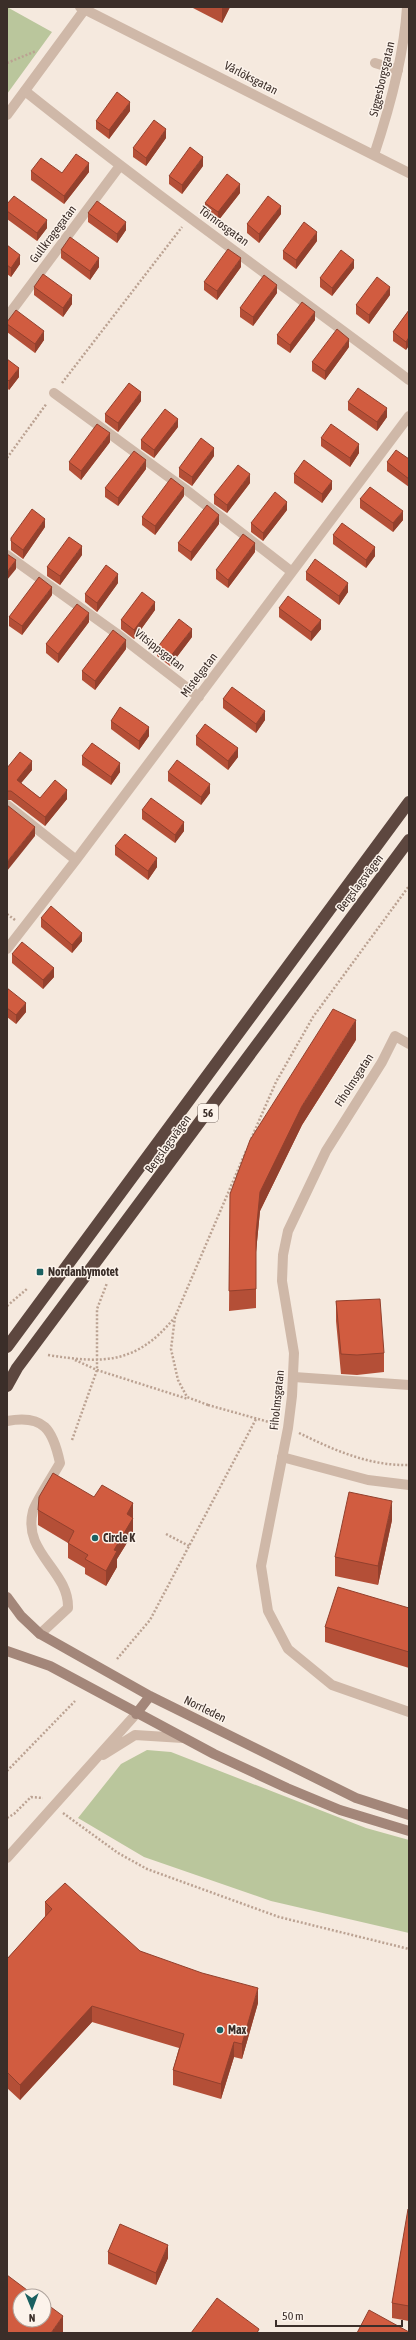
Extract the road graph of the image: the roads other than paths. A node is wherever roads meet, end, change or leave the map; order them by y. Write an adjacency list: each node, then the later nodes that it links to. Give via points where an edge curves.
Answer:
1 (408, 7): 4 (street, Siggesborgsgatan)
2 (82, 8): 5 (street); 7 (street, Vårlöksgatan)
3 (375, 63): 4 (street)
4 (398, 70): 7 (street, Siggesborgsgatan)
5 (25, 91): 6 (street); 8 (street, Törnrosgatan)
6 (7, 115)
7 (374, 155): 9 (street, Vårlöksgatan)
8 (120, 167): 10 (street, Gullkragegatan); 11 (street, Törnrosgatan)
9 (409, 173)
10 (7, 317)
11 (409, 380)
12 (54, 393): 15 (street, via 185,489)
13 (409, 416): 15 (street, Mistelgatan)
14 (7, 555): 16 (street, Vitsippsgatan, via 116,633)
15 (292, 572): 16 (street, Mistelgatan)
16 (199, 697): 20 (street, Mistelgatan)
17 (409, 802): 23 (highway, Bergslagsvägen / 56)
18 (7, 805): 20 (street)
19 (409, 840): 26 (highway, Bergslagsvägen / 56, via 17,1368)
20 (76, 860): 21 (street, Mistelgatan)
21 (7, 948)
22 (409, 1044): 24 (street, Fiholmsgatan, via 395,1036 382,1062 326,1151 288,1231 283,1255 282,1281 294,1353)
23 (7, 1347)
24 (294, 1377): 25 (street); 28 (street, Fiholmsgatan)
25 (409, 1385)
26 (7, 1386)
27 (7, 1421): 31 (street, via 28,1419 46,1425 56,1442 60,1463 34,1509 30,1526 36,1547 62,1583 69,1599 68,1608)
28 (282, 1457): 29 (street, via 368,1480); 34 (street, Fiholmsgatan, via 261,1566 268,1611 288,1649 332,1685)
29 (409, 1485)
30 (7, 1597): 31 (main road, Norrleden, via 20,1616)
31 (40, 1634): 33 (main road, Norrleden)
32 (7, 1651): 35 (main road, via 50,1666)
33 (150, 1696): 35 (main road); 38 (main road, Norrleden, via 356,1798)
34 (409, 1712)
35 (136, 1714): 36 (main road); 37 (street)
36 (183, 1738): 37 (street, via 135,1736); 39 (main road, via 286,1788 340,1810)
37 (93, 1762): 40 (street)
38 (409, 1815)
39 (409, 1831)
40 (7, 1858)

